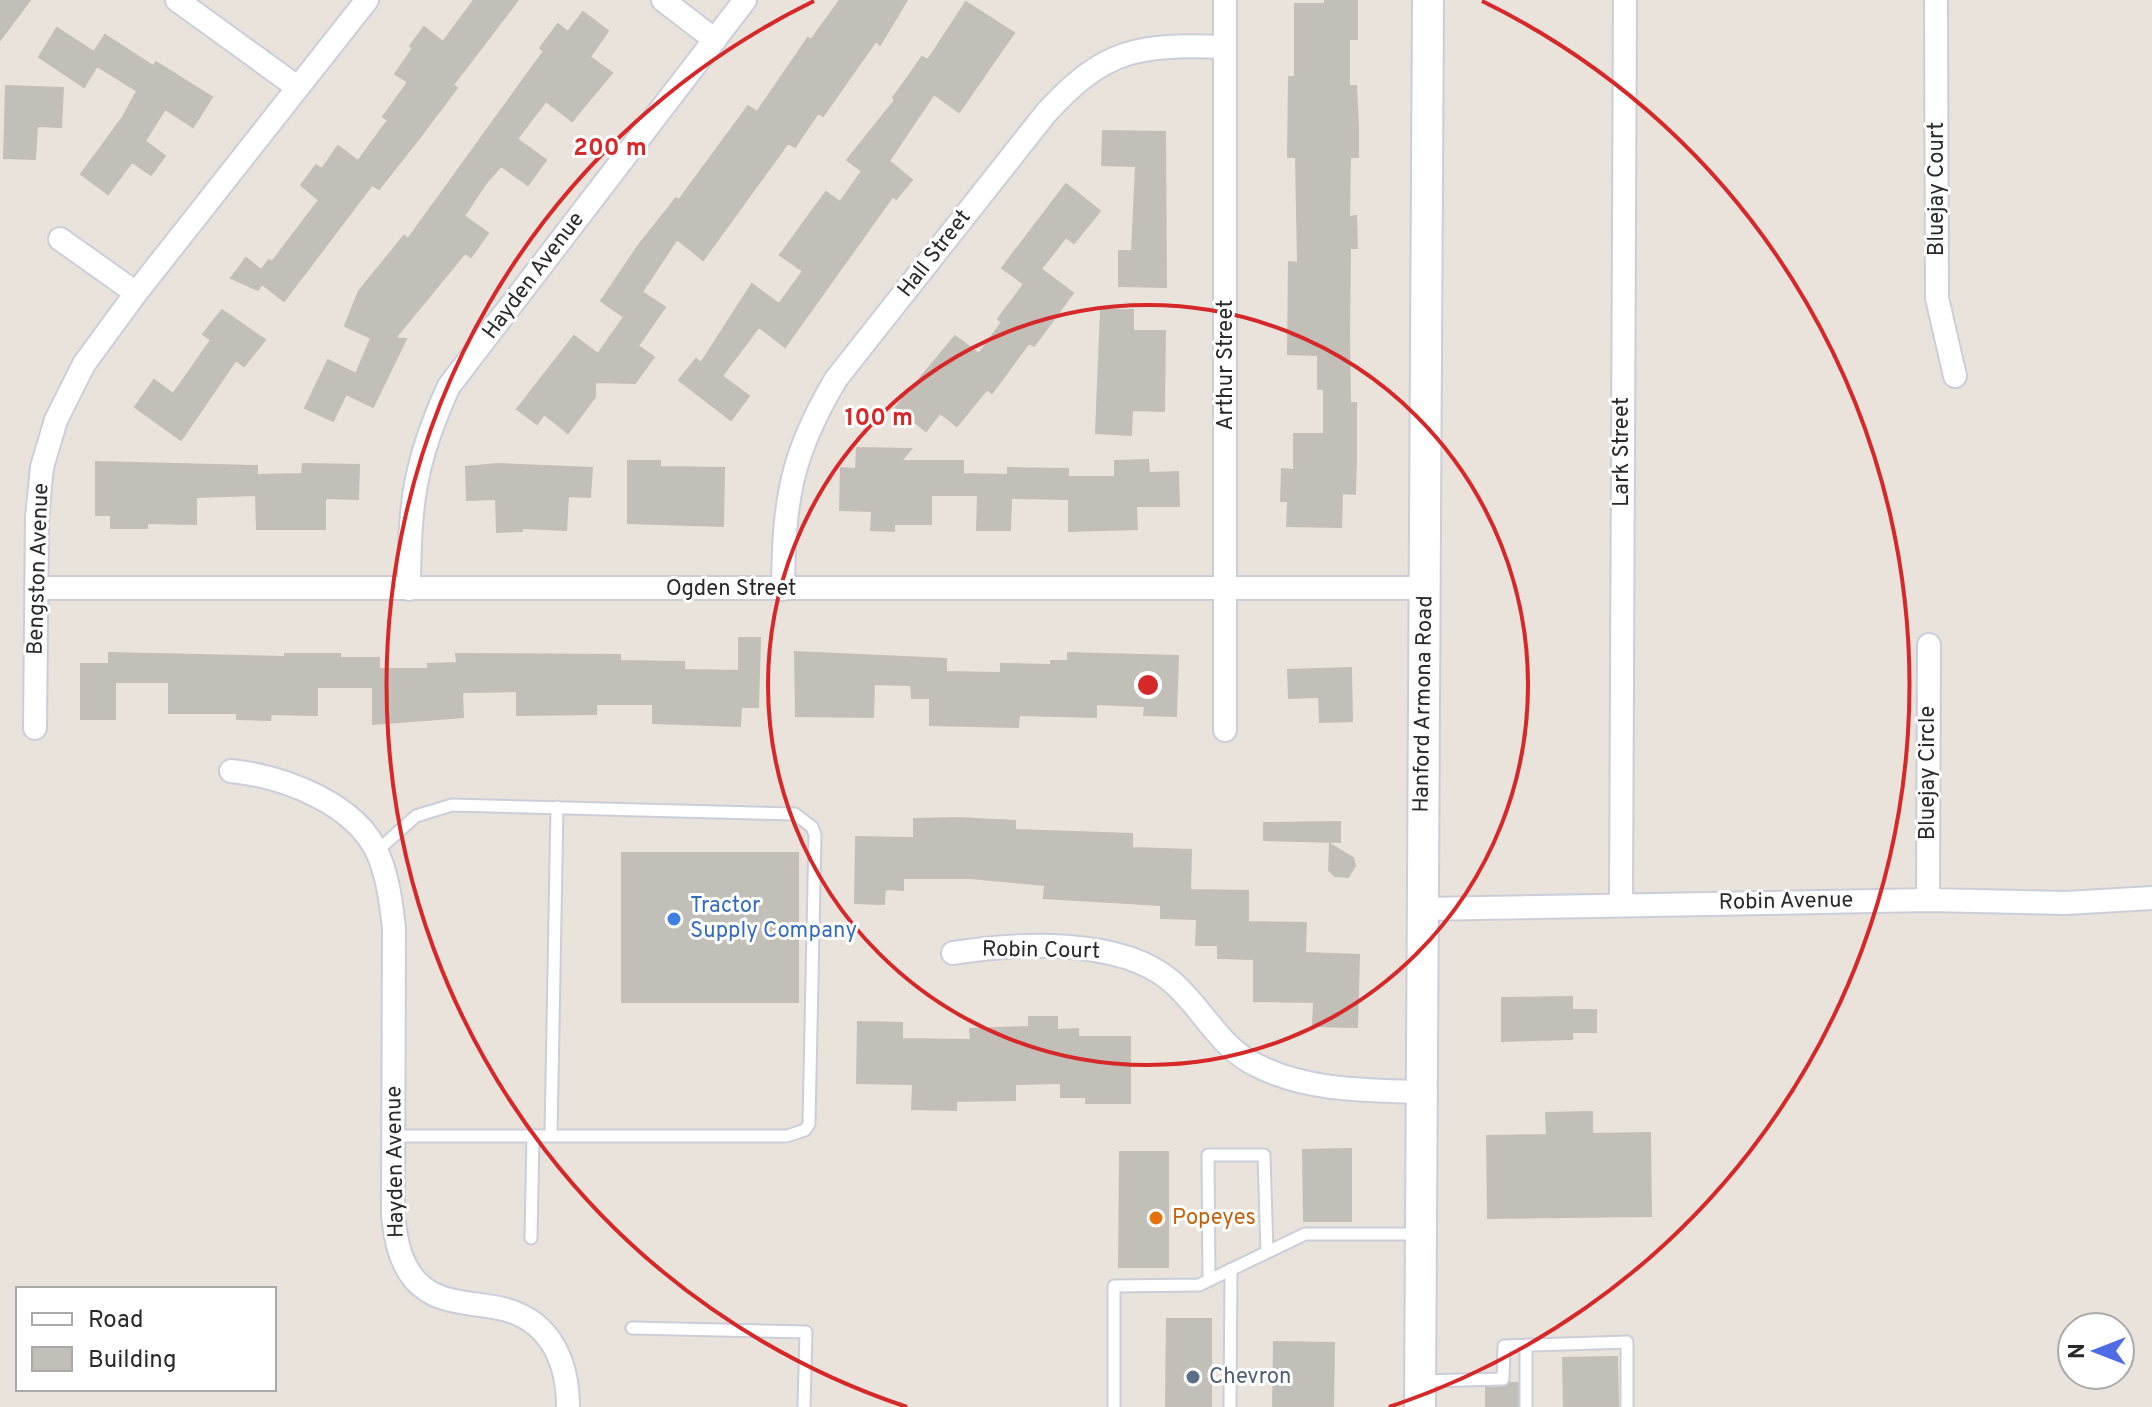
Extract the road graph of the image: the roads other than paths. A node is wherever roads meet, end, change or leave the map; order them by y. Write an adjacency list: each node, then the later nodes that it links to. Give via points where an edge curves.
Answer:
1 (177, 0): 11 (street)
2 (367, 0): 11 (street, Bengston Avenue)
3 (663, 0): 9 (street)
4 (745, 0): 9 (street, Hayden Avenue)
5 (1225, 0): 10 (street, Arthur Street)
6 (1428, 0): 17 (main road, Hanford Armona Road)
7 (1625, 0): 28 (street, Lark Street)
8 (1936, 0): 14 (street, Bluejay Court, via 1937,298)
9 (715, 40): 18 (street, Hayden Avenue, via 449,386 414,479)
10 (1225, 47): 16 (street, Arthur Street); 19 (street, Hall Street, via 1142,50 1100,63 1046,113 836,379 811,421 796,459 784,517)
11 (297, 87): 13 (street, Bengston Avenue)
12 (60, 239): 13 (street)
13 (136, 293): 15 (street, Bengston Avenue, via 84,364 56,420 42,467)
14 (1955, 376)
15 (36, 588): 18 (street, Ogden Street); 21 (street, Bengston Avenue)
16 (1227, 588): 17 (street, Ogden Street); 19 (street, Ogden Street); 22 (street, Arthur Street)
17 (1426, 588): 29 (main road, Hanford Armona Road)
18 (409, 589): 19 (street, Ogden Street)
19 (783, 589)
20 (1929, 645): 27 (street, Bluejay Circle)
21 (35, 728)
22 (1225, 730)
23 (231, 771): 25 (street, Hayden Avenue, via 259,774 325,799)
24 (557, 807): 25 (lane, via 452,805 416,816); 33 (lane); 33 (lane, via 795,814 815,835 805,1130 787,1136)
25 (377, 851): 34 (street, Hayden Avenue, via 394,928)
26 (2152, 898): 27 (street, Robin Avenue, via 2066,903)
27 (1928, 900): 28 (street, Robin Avenue)
28 (1621, 905): 29 (street, Robin Avenue)
29 (1421, 909): 31 (main road, Hanford Armona Road)
30 (953, 953): 31 (street, Robin Court, via 997,946 1124,956 1172,981 1230,1049 1257,1066 1332,1087)
31 (1420, 1092): 35 (main road, Hanford Armona Road)
32 (533, 1135): 33 (lane); 34 (lane); 36 (lane)
33 (551, 1135)
34 (394, 1136): 43 (street, Hayden Avenue, via 398,1253 415,1281 444,1300 507,1310 536,1325 555,1346 565,1370)
35 (1421, 1234): 37 (lane, via 1305,1234); 42 (main road, Hanford Armona Road)
36 (531, 1238)
37 (1267, 1252): 38 (lane); 39 (lane, via 1264,1155 1208,1155)
38 (1231, 1269): 39 (lane); 46 (lane)
39 (1209, 1280): 45 (lane, via 1199,1285 1114,1286)
40 (632, 1328): 44 (lane, via 806,1332)
41 (1526, 1345): 42 (lane, via 1504,1346 1503,1379); 47 (lane); 48 (lane, via 1627,1342)
42 (1420, 1394)
43 (568, 1407)
44 (804, 1407)
45 (1114, 1407)
46 (1230, 1407)
47 (1526, 1407)
48 (1627, 1407)

